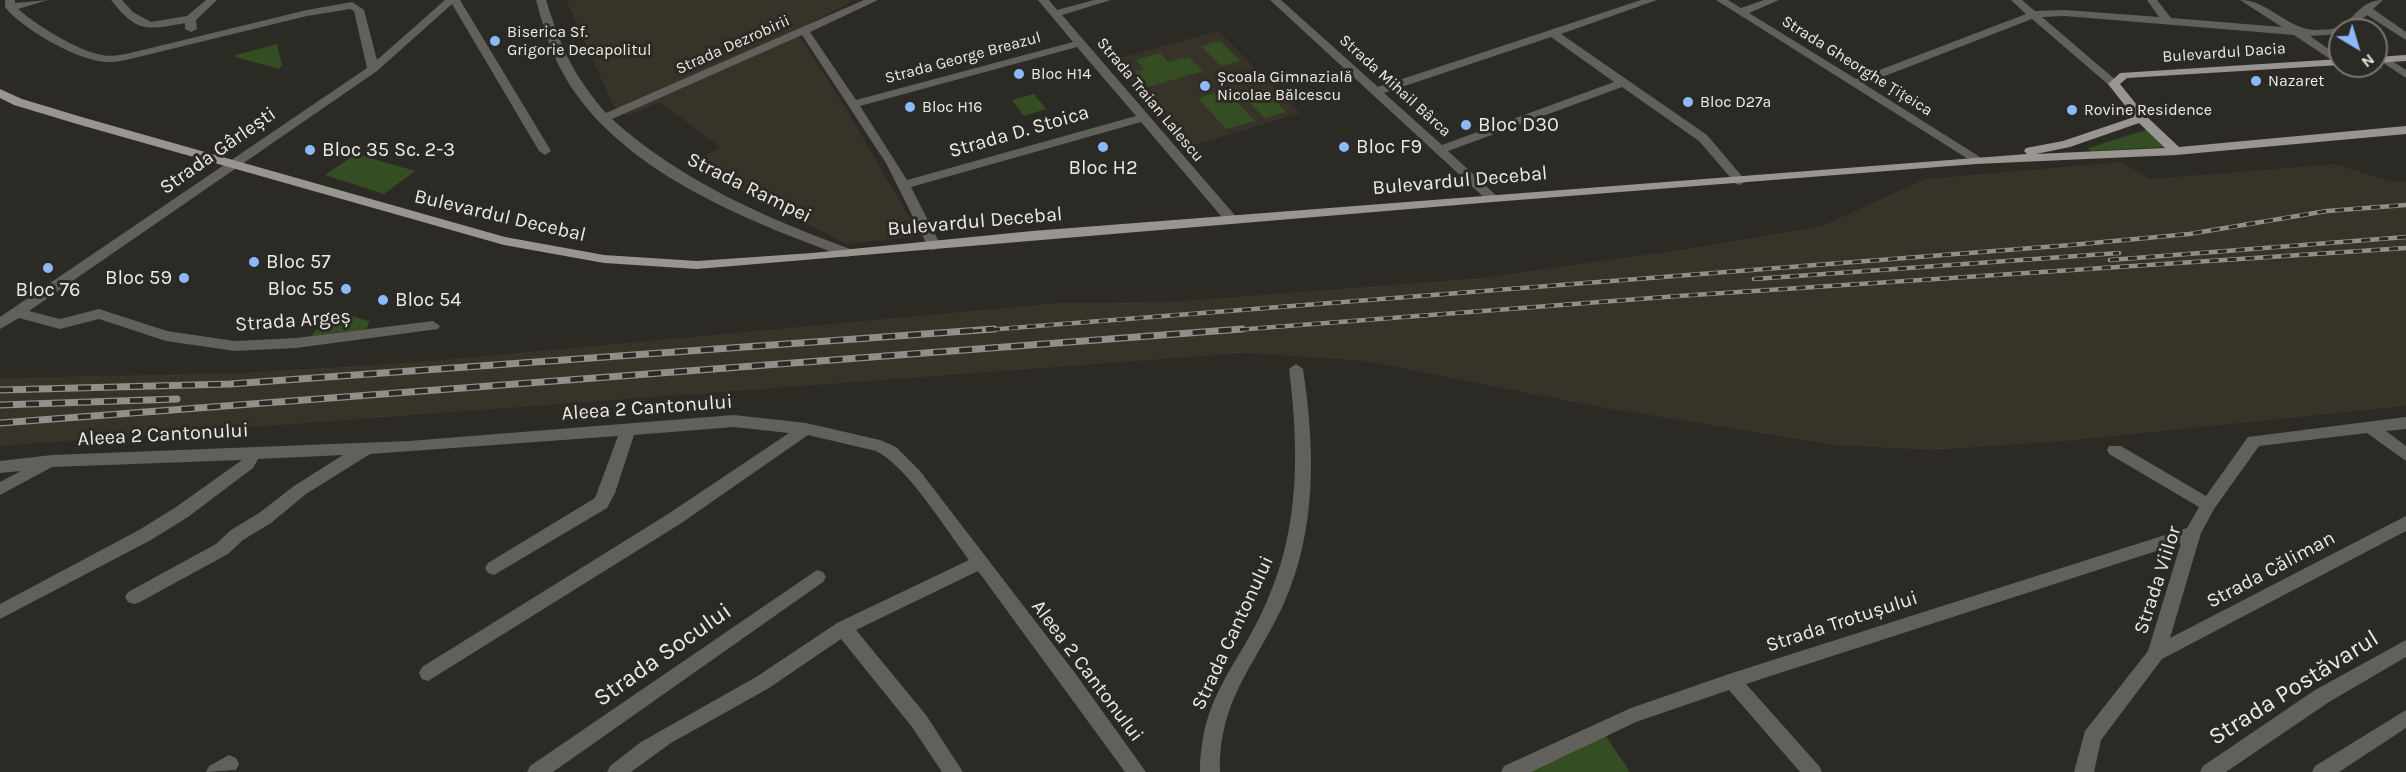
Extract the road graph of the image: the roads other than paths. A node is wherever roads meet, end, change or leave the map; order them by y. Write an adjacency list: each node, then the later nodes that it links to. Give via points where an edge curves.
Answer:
1 (43, 0): 19 (street)
2 (116, 0): 26 (street, via 149,26)
3 (212, 0): 26 (street)
4 (306, 0): 22 (street)
5 (453, 0): 40 (street, Strada Gârlești); 53 (street)
6 (541, 0): 49 (street, Strada Rampei, via 561,61 578,89)
7 (873, 0): 28 (street, Strada Dezrobirii)
8 (1042, 0): 23 (street, Strada Traian Lalescu)
9 (1106, 0): 23 (street)
10 (1275, 0): 45 (street, Strada Mihail Bârca)
11 (1652, 0): 29 (street)
12 (1721, 0): 21 (street, Strada Gheorghe Țițeica)
13 (1774, 0): 21 (street)
14 (2016, 0): 24 (street)
15 (2152, 0): 27 (street)
16 (2245, 0): 30 (street)
17 (2378, 0): 20 (street)
18 (354, 2): 22 (street); 40 (street)
19 (10, 4): 33 (street, via 20,18 99,59 126,57)
20 (2367, 10): 25 (street); 32 (street)
21 (1740, 12): 43 (street, Strada Gheorghe Țițeica)
22 (307, 13): 33 (street)
23 (1054, 14): 34 (street, Strada Traian Lalescu)
24 (2036, 14): 27 (street); 43 (street); 44 (street)
25 (2357, 18)
26 (190, 19): 33 (street)
27 (2168, 22): 30 (street)
28 (805, 32): 47 (street); 49 (street, Strada Dezrobirii)
29 (1551, 32): 42 (street); 45 (street)
30 (2298, 32): 31 (street); 35 (street)
31 (2328, 33)
32 (2406, 37)
33 (194, 40)
34 (1080, 44): 47 (street, Strada George Breazul); 48 (street, Strada Traian Lalescu)
35 (2328, 54)
36 (2388, 57): 37 (main road)
37 (2406, 58)
38 (2328, 63): 44 (main road, Bulevardul Dacia, via 2124,75)
39 (2388, 63): 41 (street)
40 (373, 69): 56 (street, Strada Gârlești)
41 (2406, 75)
42 (1624, 82): 52 (street); 57 (street, via 1703,138)
43 (1854, 84): 55 (street, Strada Gheorghe Țițeica)
44 (2114, 84): 50 (main road)
45 (1377, 91): 52 (street, Strada Mihail Bârca)
46 (0, 93): 56 (main road, Bulevardul Decebal, via 18,102)
47 (854, 104): 58 (street)
48 (1144, 117): 58 (street, Strada D. Stoica); 60 (street, Strada Traian Lalescu)
49 (605, 118): 62 (street, Strada Rampei, via 669,170 712,195 791,233)
50 (2141, 118): 54 (main road); 55 (main road, Bulevardul Decebal, via 2066,144)
51 (2406, 130): 54 (main road, Bulevardul Decebal)
52 (1441, 149): 59 (street, Strada Mihail Bârca)
53 (545, 151)
54 (2176, 151): 55 (main road, Bulevardul Decebal)
55 (1976, 160): 57 (main road, Bulevardul Decebal)
56 (231, 164): 62 (main road, Bulevardul Decebal, via 504,241 604,259 697,265); 63 (street, Strada Gârlești)
57 (1740, 181): 59 (main road, Bulevardul Decebal)
58 (905, 185): 61 (street)
59 (1493, 198): 60 (main road, Bulevardul Decebal)
60 (1232, 220): 61 (main road, Bulevardul Decebal)
61 (934, 246): 62 (main road, Bulevardul Decebal)
62 (848, 253)
63 (18, 313): 64 (street, Strada Gârlești); 65 (street, Strada Argeș, via 60,324 99,314 166,336 235,346 297,343)
64 (0, 324)
65 (433, 326)
66 (1296, 369): 96 (street, Strada Cantonului, via 1306,450 1294,552 1275,603 1222,699 1211,730)
67 (2406, 423): 68 (street, Strada Viilor)
68 (2370, 427): 74 (street); 78 (street, Strada Viilor, via 2254,441)
69 (628, 428): 70 (street, Aleea 2 Cantonului, via 734,421); 71 (street, Aleea 2 Cantonului); 82 (street, via 601,504)
70 (806, 429): 81 (street, Aleea 2 Cantonului, via 860,440 890,451 934,500); 89 (street, via 674,519)
71 (368, 448): 73 (street, Aleea 2 Cantonului); 84 (street, via 300,490 222,549)
72 (2115, 450): 78 (street)
73 (254, 452): 75 (street, Aleea 2 Cantonului); 85 (street, via 247,464 182,512)
74 (2406, 455)
75 (52, 461): 76 (street, Aleea 2 Cantonului); 77 (street)
76 (0, 467)
77 (0, 489)
78 (2208, 505): 80 (street, Strada Viilor)
79 (2406, 523): 88 (street, Strada Căliman)
80 (2193, 533): 88 (street, Strada Viilor); 90 (street, Strada Trotușului)
81 (979, 563): 86 (street); 95 (street, Aleea 2 Cantonului)
82 (494, 568)
83 (817, 577): 92 (street, Strada Socului)
84 (134, 597)
85 (0, 612)
86 (843, 628): 93 (street, via 752,690 673,734); 94 (street, via 919,721)
87 (2406, 648): 100 (street, Strada Postăvarul, via 2322,696)
88 (2156, 654): 99 (street, Strada Viilor, via 2092,737)
89 (428, 673)
90 (1732, 681): 97 (street, Strada Trotușului, via 1631,716); 98 (street)
91 (2406, 718): 101 (street)
92 (537, 772)
93 (617, 772)
94 (953, 772)
95 (1136, 772)
96 (1210, 772)
97 (1511, 772)
98 (1812, 772)
99 (2084, 772)
100 (2210, 772)
101 (2322, 772)

